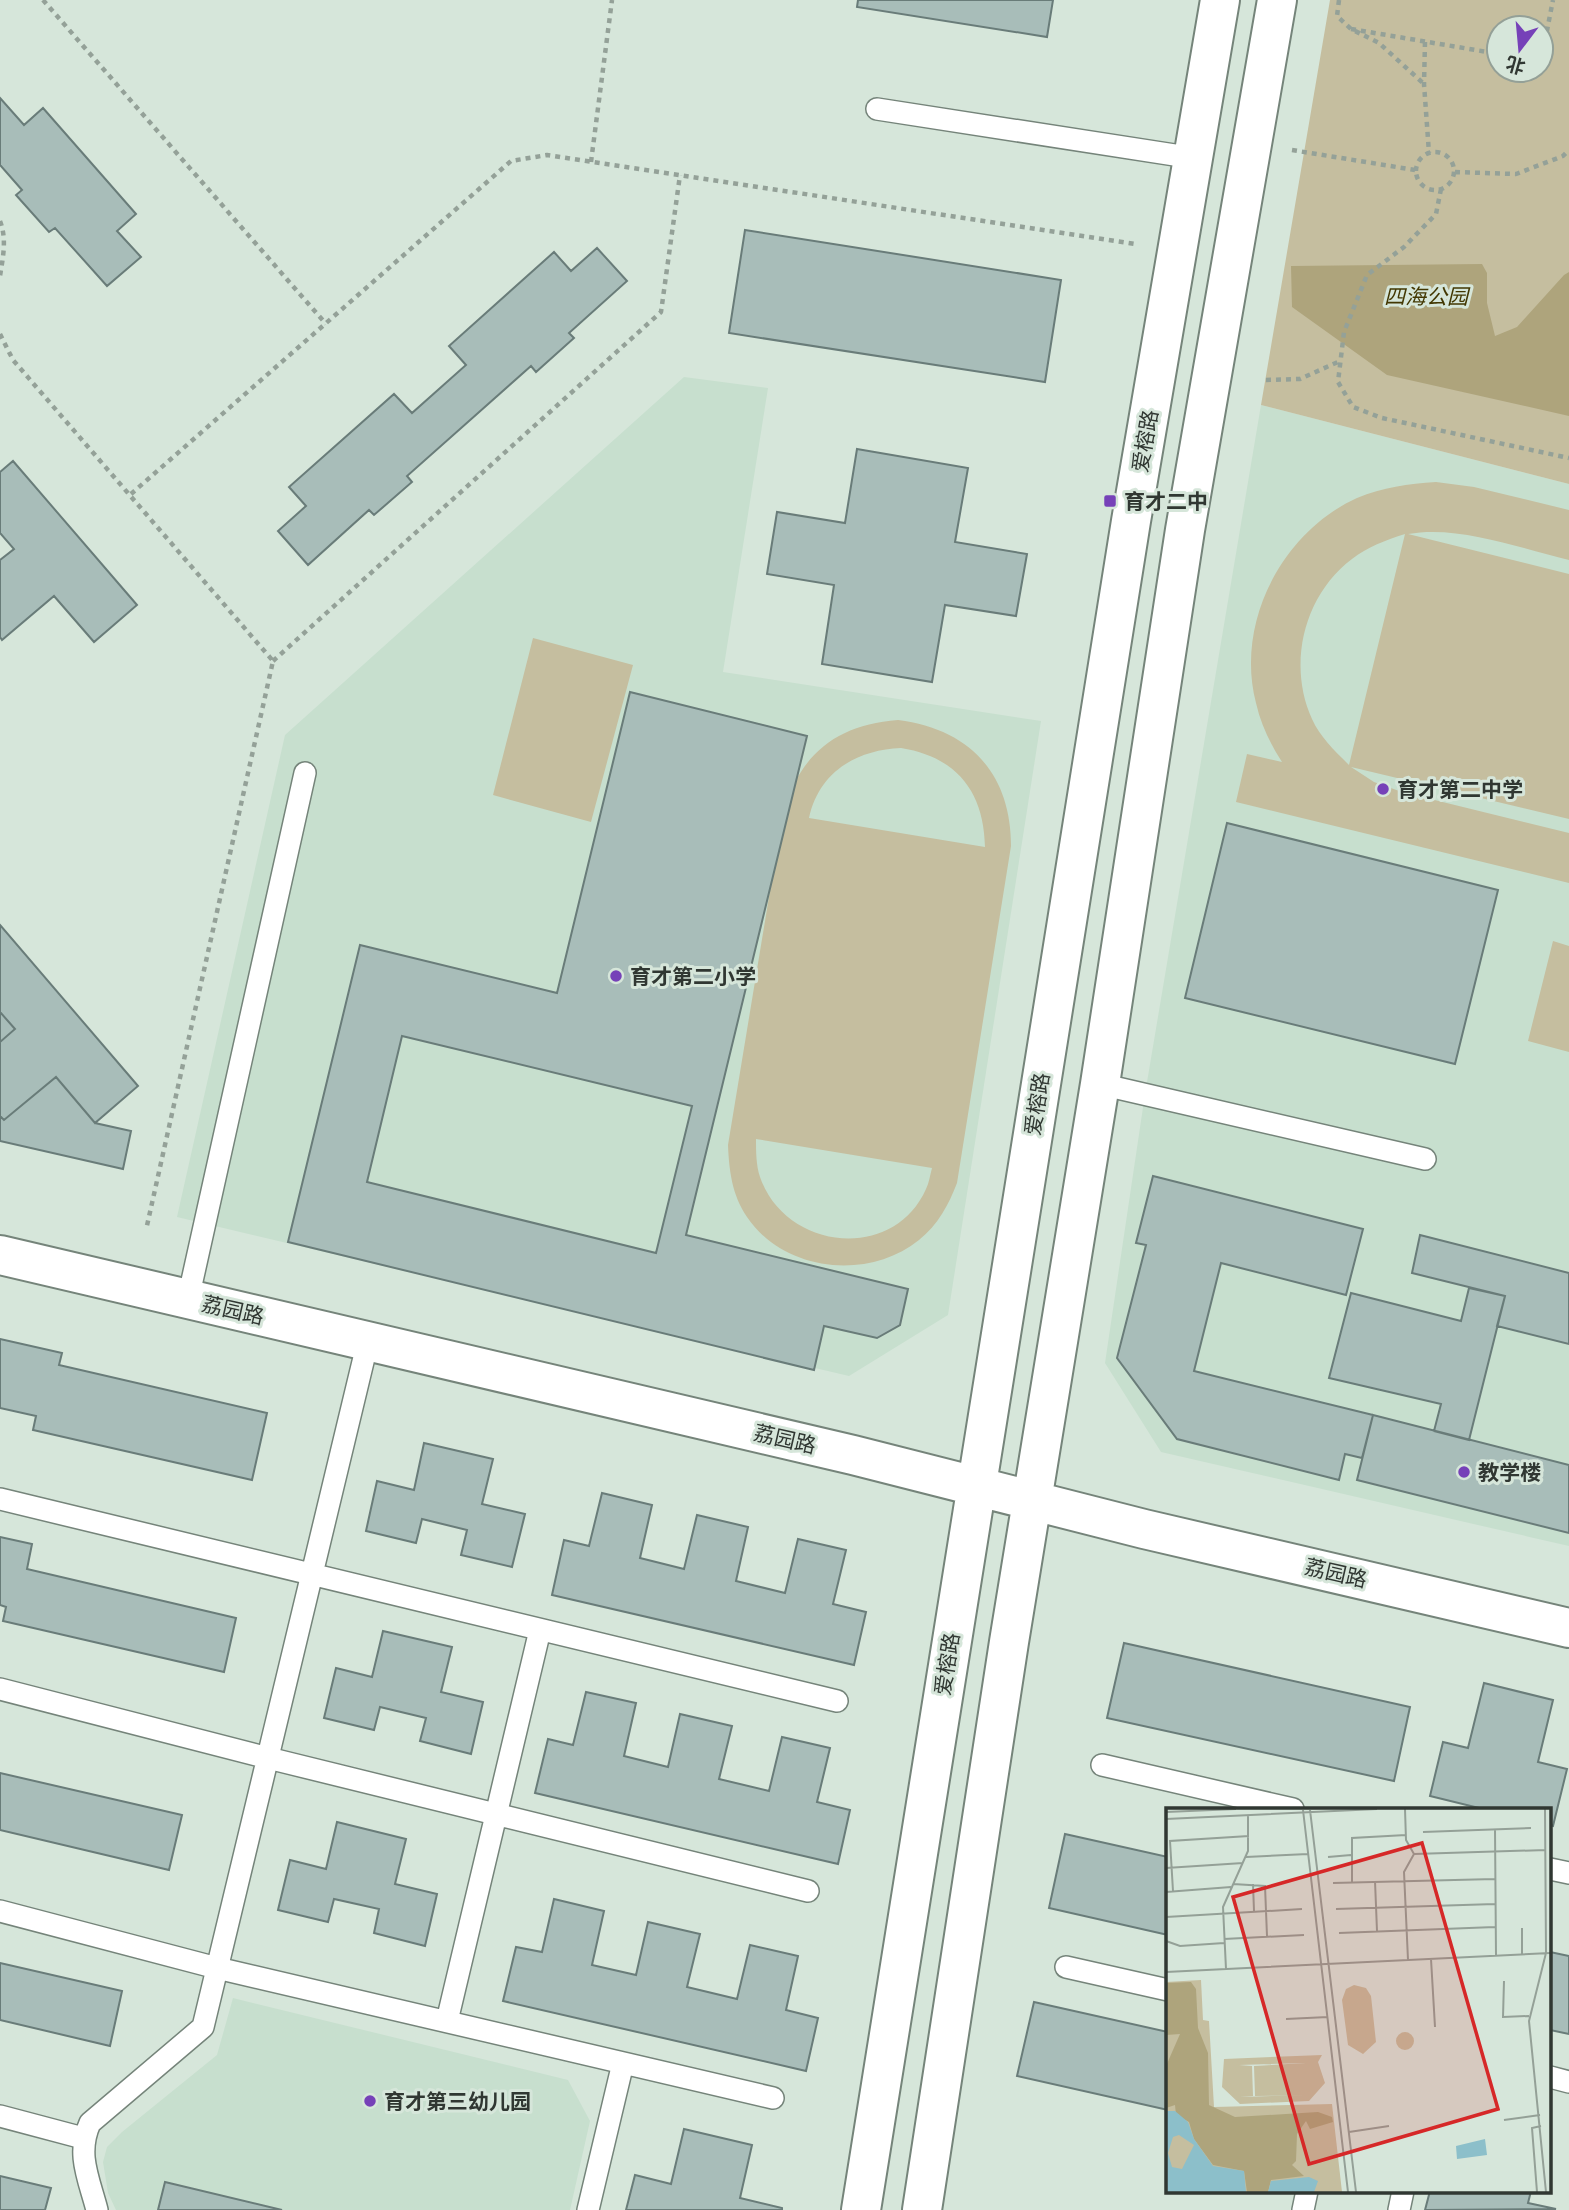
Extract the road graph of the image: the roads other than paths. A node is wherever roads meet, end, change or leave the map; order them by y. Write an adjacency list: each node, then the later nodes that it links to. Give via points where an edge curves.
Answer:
1 (1220, 0): 4 (street, 爱榕路)
2 (1277, 0): 6 (street)
3 (877, 109): 4 (lane)
4 (1194, 158): 5 (street, 爱榕路)
5 (1131, 521): 6 (street); 13 (street, 爱榕路)
6 (1185, 530): 8 (street)
7 (305, 773): 11 (lane)
8 (1100, 1084): 9 (lane); 15 (street)
9 (1424, 1159)
10 (0, 1255): 11 (street, 荔园路)
11 (188, 1299): 12 (street, 荔园路)
12 (368, 1341): 13 (street, 荔园路); 16 (lane)
13 (976, 1486): 15 (street, 荔园路); 41 (street, 爱榕路)
14 (0, 1499): 16 (lane)
15 (1031, 1500): 17 (street, 荔园路); 42 (street)
16 (311, 1575): 18 (lane); 21 (lane)
17 (1569, 1628)
18 (540, 1630): 20 (lane); 24 (lane)
19 (0, 1689): 21 (lane)
20 (837, 1701)
21 (268, 1758): 24 (lane); 28 (lane)
22 (1102, 1765): 23 (lane)
23 (1289, 1808)
24 (496, 1814): 25 (lane); 30 (lane)
25 (807, 1891)
26 (0, 1911): 28 (lane)
27 (1066, 1966): 29 (lane)
28 (218, 1968): 30 (lane); 36 (lane, via 203,2027 90,2123)
29 (1166, 1990)
30 (447, 2021): 31 (lane)
31 (623, 2063): 34 (lane); 40 (lane)
32 (1552, 2078): 33 (lane)
33 (1569, 2082)
34 (773, 2098)
35 (0, 2116): 36 (lane)
36 (83, 2138): 39 (lane, via 82,2153)
37 (1307, 2192): 43 (lane)
38 (1403, 2192): 44 (lane)
39 (97, 2210)
40 (588, 2210)
41 (861, 2210)
42 (922, 2210)
43 (1303, 2210)
44 (1399, 2210)

